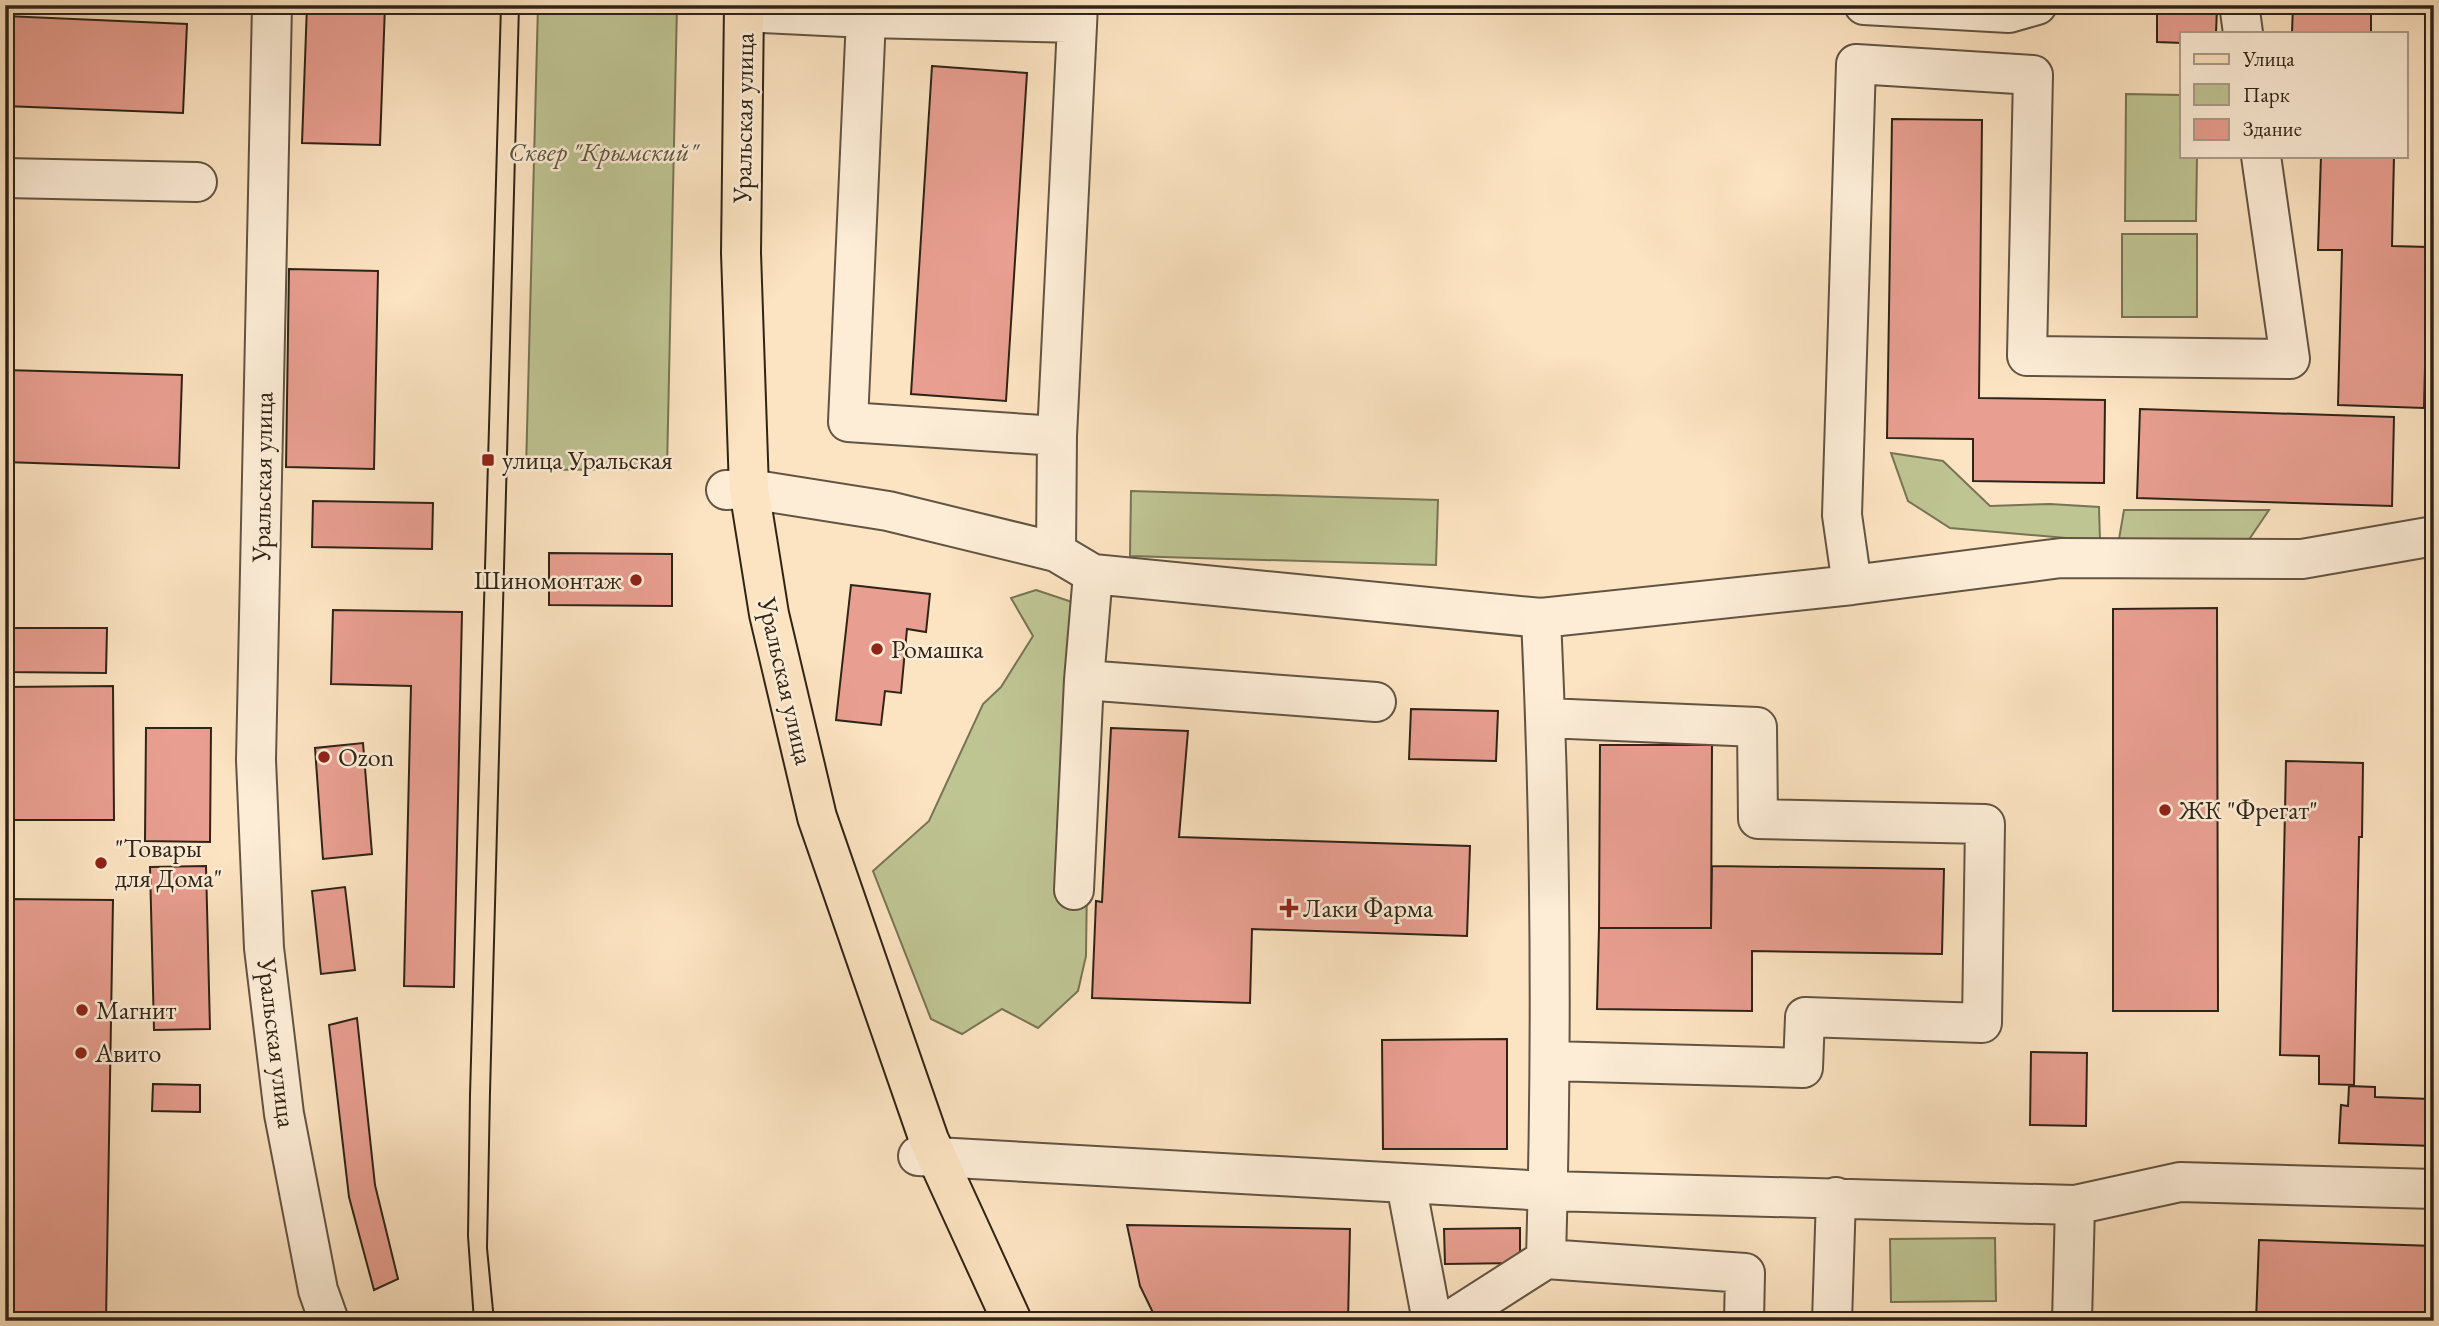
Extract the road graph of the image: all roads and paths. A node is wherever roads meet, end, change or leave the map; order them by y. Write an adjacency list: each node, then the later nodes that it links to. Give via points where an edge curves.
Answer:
1 (272, 5): 34 (street, Уральская улица, via 256,760 264,948 284,1114 318,1290)
2 (1857, 5): 10 (street)
3 (1864, 5): 4 (street, via 2009,13)
4 (2037, 5)
5 (2242, 5): 9 (street)
6 (738, 8): 8 (street); 15 (main road, Уральская улица, via 722,279)
7 (1077, 14): 8 (street); 14 (street)
8 (866, 18): 14 (street, via 848,422)
9 (2243, 32)
10 (1856, 64): 11 (street, via 2033,75 2027,356 2290,359); 19 (street, via 1842,515)
11 (2261, 158)
12 (5, 178): 13 (street)
13 (197, 182)
14 (1057, 436): 17 (street)
15 (738, 490): 17 (street, via 888,511); 26 (main road, Уральская улица, via 765,686 807,850 846,965)
16 (2434, 536): 19 (street, via 2302,559 2061,558)
17 (1056, 552): 18 (street)
18 (1093, 574): 20 (street); 21 (street)
19 (1852, 585): 20 (street)
20 (1541, 618): 23 (street)
21 (1084, 680): 22 (street); 24 (street)
22 (1376, 702)
23 (1546, 718): 25 (street); 25 (street, via 1757,727 1758,819 1985,824 1982,1023 1805,1017 1803,1068)
24 (1074, 890)
25 (1550, 1061): 29 (street)
26 (927, 1157): 27 (street); 33 (main road, Уральская улица)
27 (1406, 1184): 29 (street); 35 (street)
28 (2434, 1189): 31 (street, via 2180,1182)
29 (1548, 1191): 30 (street); 32 (street)
30 (1836, 1197): 31 (street); 38 (street)
31 (2075, 1205): 39 (street)
32 (1546, 1259): 36 (street); 37 (street, via 1745,1273)
33 (1000, 1318)
34 (329, 1321)
35 (1432, 1321)
36 (1450, 1321)
37 (1744, 1321)
38 (1832, 1321)
39 (2072, 1321)

